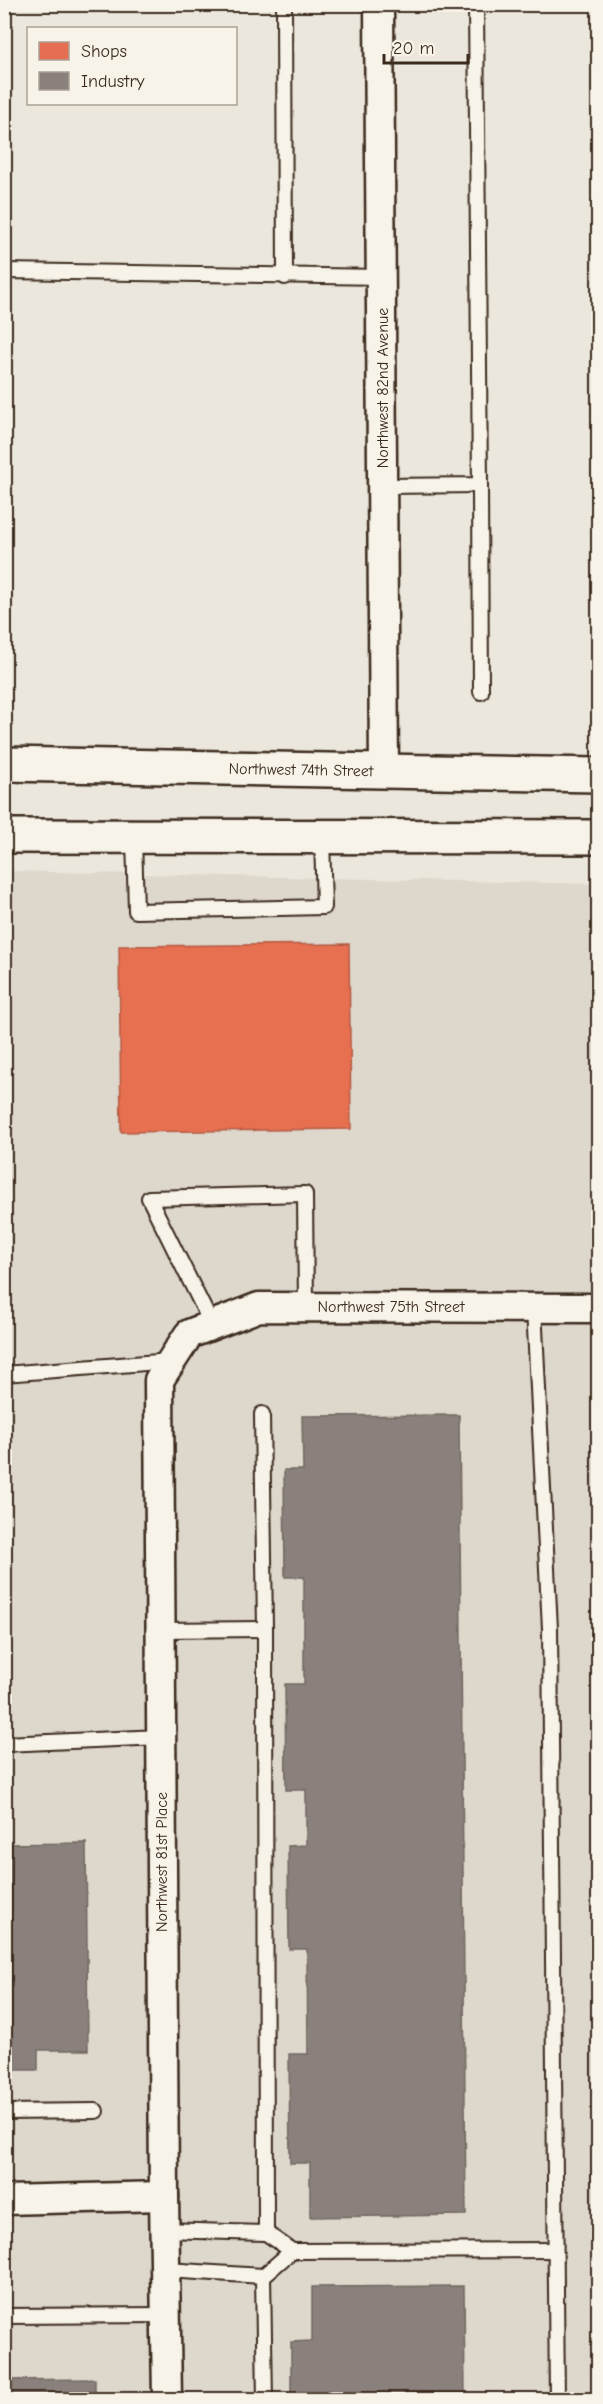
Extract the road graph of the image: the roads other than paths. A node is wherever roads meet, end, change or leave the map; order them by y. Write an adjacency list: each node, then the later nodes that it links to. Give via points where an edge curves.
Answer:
1 (284, 4): 5 (lane)
2 (379, 4): 6 (street, Northwest 82nd Avenue)
3 (476, 4): 7 (lane)
4 (4, 271): 5 (lane)
5 (285, 277): 6 (lane)
6 (382, 277): 8 (street, Northwest 82nd Avenue)
7 (480, 485): 8 (lane); 9 (lane)
8 (383, 486): 11 (street, Northwest 82nd Avenue)
9 (481, 692)
10 (4, 764): 11 (main road, Northwest 74th Street)
11 (384, 772): 12 (main road, Northwest 74th Street)
12 (598, 775)
13 (4, 836): 14 (main road)
14 (134, 837): 15 (main road); 15 (lane, via 136,911 324,908)
15 (322, 837): 16 (main road)
16 (598, 837)
17 (306, 1307): 18 (street, Northwest 75th Street); 20 (street, Northwest 75th Street, via 259,1307); 20 (lane, via 305,1194 148,1198)
18 (534, 1308): 19 (street, Northwest 75th Street); 34 (lane, via 550,1629)
19 (598, 1308)
20 (201, 1330): 21 (street, Northwest 81st Place)
21 (171, 1361): 22 (lane); 25 (street, Northwest 81st Place, via 159,1380)
22 (4, 1374)
23 (262, 1414): 24 (lane)
24 (265, 1629): 25 (lane); 33 (lane)
25 (160, 1630): 26 (street, Northwest 81st Place)
26 (161, 1737): 27 (lane); 30 (street, Northwest 81st Place)
27 (4, 1744)
28 (96, 2111): 29 (lane)
29 (4, 2112)
30 (164, 2196): 31 (street); 32 (street, Northwest 81st Place)
31 (4, 2200)
32 (164, 2230): 33 (lane); 36 (street, Northwest 81st Place)
33 (266, 2233): 35 (lane)
34 (555, 2250): 35 (lane); 42 (lane)
35 (292, 2251): 37 (lane)
36 (166, 2270): 37 (lane); 38 (street, Northwest 81st Place)
37 (263, 2276): 41 (lane)
38 (166, 2315): 39 (lane); 40 (street, Northwest 81st Place)
39 (4, 2316)
40 (167, 2400)
41 (266, 2400)
42 (557, 2400)

